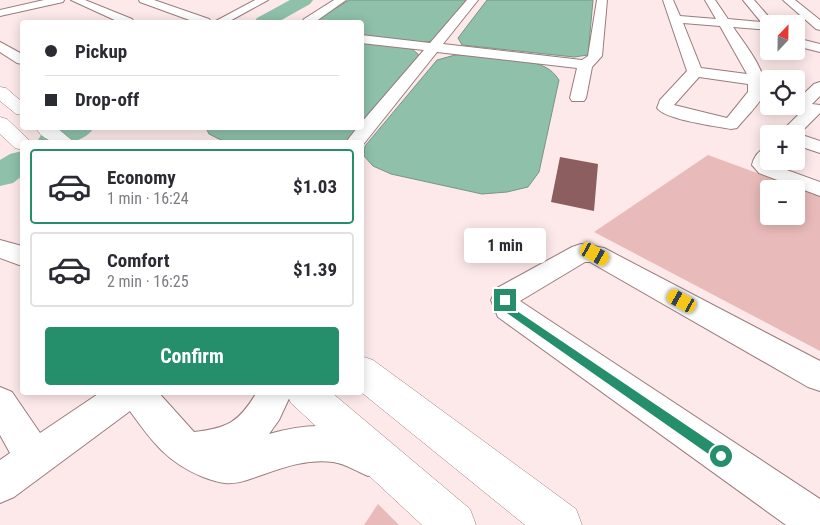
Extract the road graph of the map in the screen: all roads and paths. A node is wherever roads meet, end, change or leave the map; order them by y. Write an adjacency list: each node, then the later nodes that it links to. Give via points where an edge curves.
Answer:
1 (58, 0): 14 (street)
2 (76, 0): 16 (street)
3 (144, 0): 22 (street)
4 (263, 0): 15 (street)
5 (341, 0): 24 (street)
6 (473, 0): 33 (street)
7 (602, 0): 37 (street, via 594,56)
8 (668, 0): 20 (street)
9 (710, 0): 25 (street)
10 (748, 0): 18 (street)
11 (788, 0): 27 (street)
12 (234, 2): 15 (street)
13 (115, 4): 16 (street)
14 (26, 7): 17 (street); 19 (street)
15 (249, 7): 23 (street)
16 (96, 8): 21 (street)
17 (0, 13)
18 (761, 15)
19 (43, 17)
20 (674, 19): 25 (street); 38 (street)
21 (119, 20)
22 (199, 20)
23 (224, 20)
24 (311, 20)
25 (724, 23): 26 (street); 40 (street, via 754,71)
26 (760, 25)
27 (820, 26)
28 (805, 29): 29 (street)
29 (820, 30)
30 (364, 39): 33 (street)
31 (805, 44): 35 (street)
32 (20, 45): 34 (street)
33 (434, 47): 37 (street); 48 (street)
34 (2, 48): 36 (street)
35 (820, 48)
36 (20, 59)
37 (584, 65): 42 (street)
38 (695, 72): 40 (street); 40 (street, via 666,104 666,108 731,124)
39 (820, 87): 44 (street)
40 (760, 90)
41 (0, 92): 43 (main road)
42 (578, 98)
43 (20, 108)
44 (808, 108): 45 (street)
45 (795, 125)
46 (47, 130): 47 (main road)
47 (61, 140)
48 (358, 140)
49 (805, 142): 50 (street)
50 (820, 147)
51 (774, 170): 52 (street, via 778,175)
52 (820, 189)
53 (0, 249): 54 (street)
54 (20, 256)
55 (364, 373): 68 (main road)
56 (820, 377): 66 (street, via 595,254 581,253 507,295 505,300 508,309)
57 (126, 395): 63 (street)
58 (138, 395): 62 (street, via 163,426)
59 (274, 395): 62 (street, via 267,411 251,429 225,445)
60 (307, 395): 65 (main road)
61 (0, 403): 63 (street)
62 (189, 451): 65 (street, via 224,465 247,462 302,443 326,443 357,449)
63 (35, 459): 64 (street)
64 (0, 483)
65 (423, 498): 67 (main road)
66 (820, 524)
67 (454, 525)
68 (560, 525)

